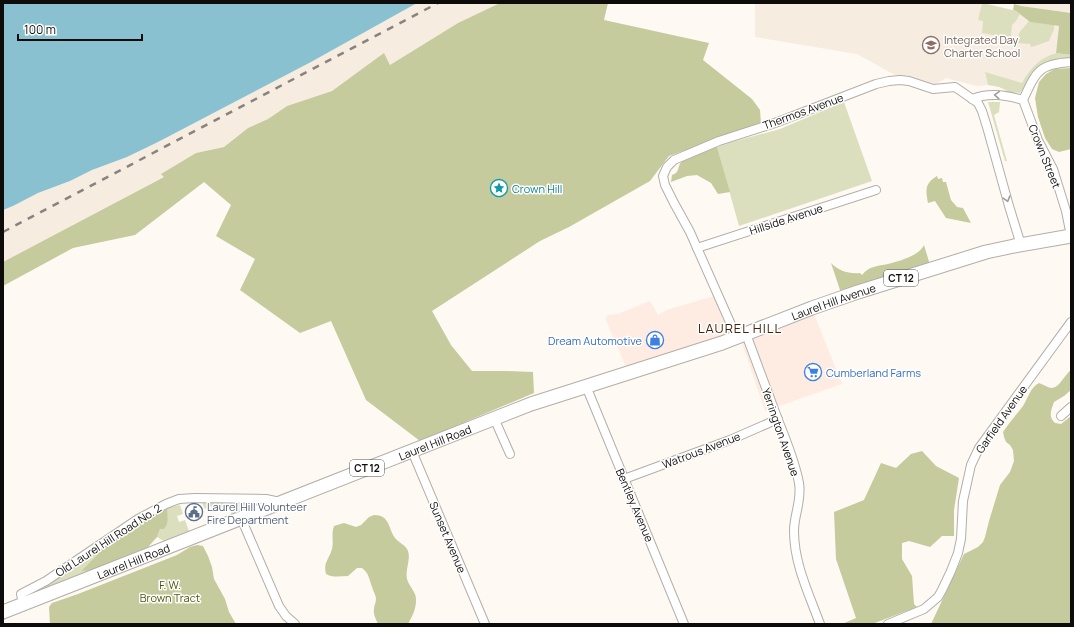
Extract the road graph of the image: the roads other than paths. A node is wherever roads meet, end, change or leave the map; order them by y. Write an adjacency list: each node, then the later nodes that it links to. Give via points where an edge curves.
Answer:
1 (1071, 62): 3 (street, via 1053,64 1039,71)
2 (972, 99): 3 (street, one-way to 2, via 993,94); 6 (street, Thermos Avenue, one-way to 6, via 978,103 982,111); 7 (street, Thermos Avenue, via 955,87 937,89 904,80 876,84 674,160 663,176 664,181)
3 (1023, 100): 5 (street, Crown Street, via 1038,140 1053,169)
4 (876, 190): 7 (street, Hillside Avenue)
5 (1071, 236): 6 (highway, Laurel Hill Avenue / CT 12)
6 (1021, 245): 9 (highway, Laurel Hill Avenue / CT 12, via 974,256 858,292)
7 (697, 248): 9 (street, Thermos Avenue)
8 (1071, 322): 26 (street, Garfield Avenue, via 976,453 963,501 958,553 938,597 924,610)
9 (741, 336): 10 (highway, Laurel Hill Road / CT 12); 14 (street, Yerrington Avenue)
10 (586, 386): 13 (highway, Laurel Hill Road / CT 12); 17 (street, Bentley Avenue)
11 (1071, 407): 12 (street)
12 (1061, 416)
13 (494, 418): 15 (highway, Laurel Hill Road / CT 12); 16 (street)
14 (778, 419): 17 (street, Watrous Avenue, via 730,440); 25 (street, Yerrington Avenue, via 799,484 794,530 798,563)
15 (412, 451): 18 (highway, Laurel Hill Road / CT 12); 23 (street, Sunset Avenue)
16 (510, 454)
17 (624, 479): 24 (street, Bentley Avenue)
18 (280, 502): 19 (highway, Laurel Hill Road / CT 12); 20 (street, Old Laurel Hill Road No. 2, via 266,499 192,498 166,504 138,519 46,581 21,594)
19 (241, 518): 20 (highway, Laurel Hill Road / CT 12); 22 (street, via 279,606)
20 (23, 604): 21 (highway, Laurel Hill Road / CT 12)
21 (3, 612)
22 (295, 624)
23 (484, 624)
24 (684, 624)
25 (820, 624)
26 (888, 624)

